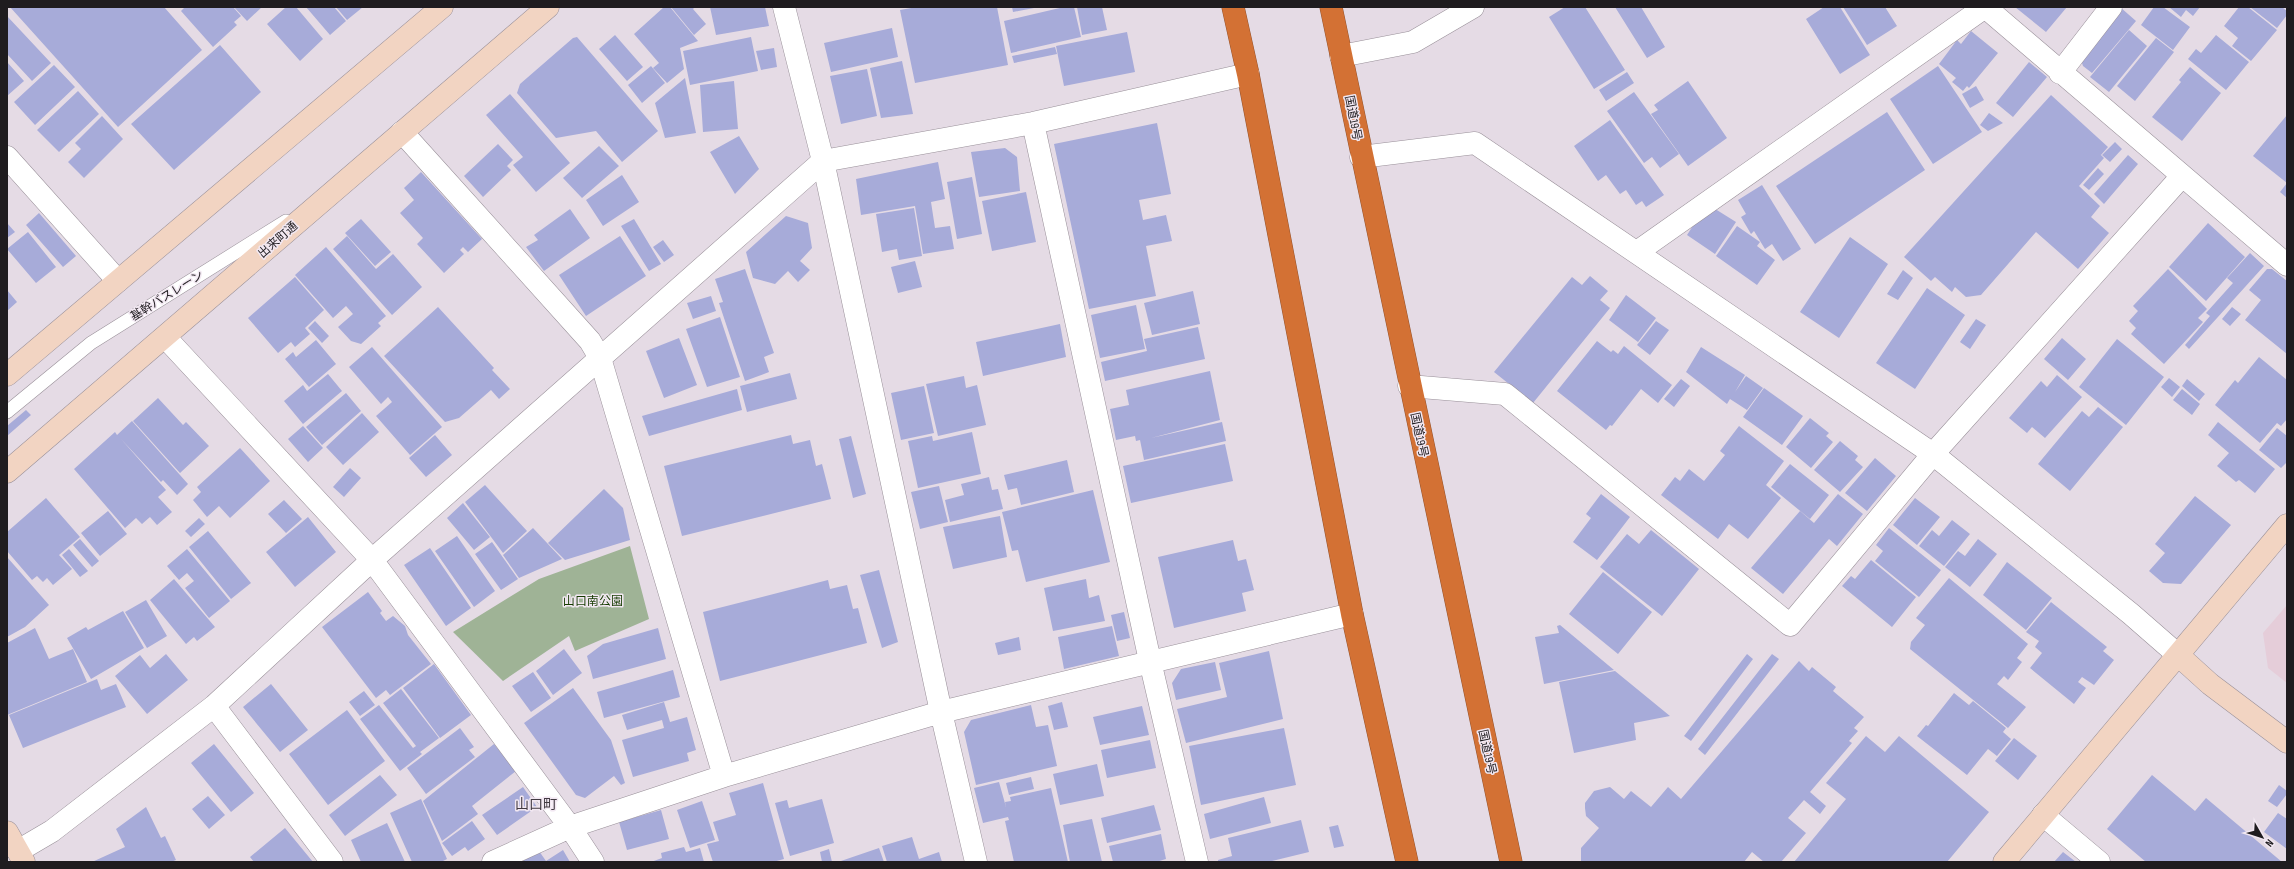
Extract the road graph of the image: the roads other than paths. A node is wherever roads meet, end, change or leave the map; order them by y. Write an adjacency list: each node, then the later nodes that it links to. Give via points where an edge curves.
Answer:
1 (442, 7): 21 (main road)
2 (548, 7): 13 (main road, 出来町通)
3 (784, 7): 16 (street)
4 (1233, 7): 11 (highway)
5 (1331, 7): 9 (highway, 国道19号)
6 (1473, 7): 9 (street, via 1413,42)
7 (1985, 7): 10 (street); 19 (street)
8 (2111, 7): 10 (street)
9 (1341, 56): 15 (highway, 国道19号)
10 (2060, 72): 17 (street)
11 (1248, 74): 12 (street); 31 (highway)
12 (1033, 123): 16 (street); 33 (street)
13 (402, 132): 18 (main road, 出来町通); 23 (street, via 590,341)
14 (7, 157): 21 (street)
15 (1361, 157): 19 (street, via 1475,143); 25 (highway, 国道19号)
16 (823, 161): 23 (street); 35 (street)
17 (2182, 176): 20 (street); 27 (street)
18 (335, 190): 22 (main road, 出来町通); 26 (lane, 基幹バスレーン, via 91,343)
19 (1637, 252): 27 (street)
20 (2287, 265)
21 (118, 280): 24 (main road)
22 (165, 337): 28 (main road, 出来町通); 30 (street)
23 (600, 358): 30 (street); 37 (street)
24 (7, 375)
25 (1409, 386): 27 (street, via 1505,394 1790,625); 48 (highway, 国道19号)
26 (7, 412)
27 (1932, 454): 32 (street, via 2131,614)
28 (7, 472)
29 (2287, 525): 32 (main road)
30 (372, 560): 34 (street); 39 (street)
31 (1352, 614): 33 (street); 47 (highway)
32 (2178, 655): 36 (main road, via 2210,684); 38 (main road)
33 (1150, 661): 35 (street); 46 (street)
34 (214, 706): 41 (street); 42 (street)
35 (941, 712): 37 (street); 45 (street)
36 (2287, 742)
37 (724, 776): 39 (street)
38 (2043, 815): 49 (main road); 50 (street)
39 (570, 827): 43 (street); 44 (street)
40 (7, 832): 41 (main road)
41 (21, 857)
42 (332, 862)
43 (493, 862)
44 (593, 862)
45 (976, 862)
46 (1196, 862)
47 (1407, 862)
48 (1511, 862)
49 (2004, 862)
50 (2099, 862)

